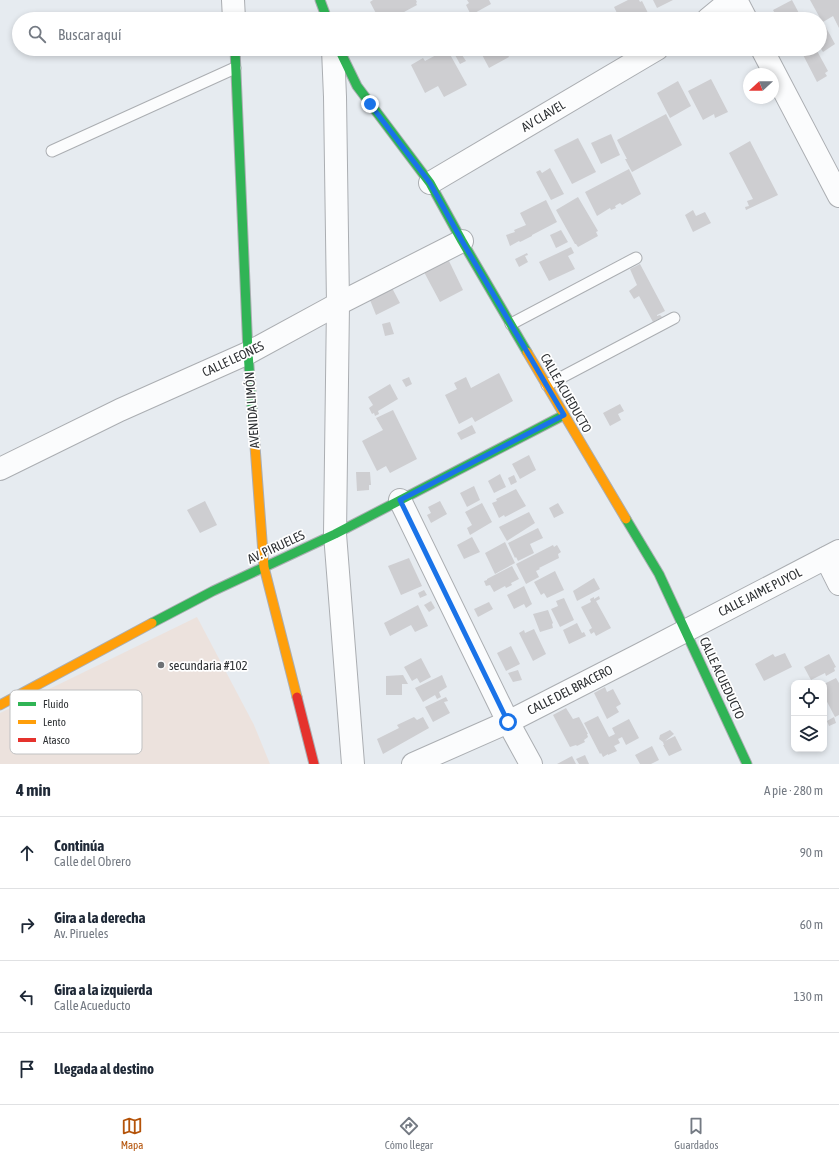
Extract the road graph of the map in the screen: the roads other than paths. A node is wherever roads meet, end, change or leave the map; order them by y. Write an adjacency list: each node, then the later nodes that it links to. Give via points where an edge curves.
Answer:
1 (233, 0): 6 (street)
2 (320, 0): 7 (street)
3 (331, 0): 8 (street)
4 (731, 0): 9 (street)
5 (736, 0): 10 (street)
6 (234, 12)
7 (324, 12)
8 (332, 12)
9 (716, 12)
10 (742, 12)
11 (235, 56): 16 (street, AVENIDA LIMÓN)
12 (333, 56): 22 (street)
13 (342, 56): 18 (street, CALLE ACUEDUCTO, via 357,86)
14 (645, 56): 18 (street, AV CLAVEL)
15 (766, 56): 19 (street)
16 (235, 68): 17 (lane); 25 (street, AVENIDA LIMÓN)
17 (52, 151)
18 (430, 183): 20 (street, CALLE ACUEDUCTO)
19 (839, 196)
20 (462, 241): 22 (street, CALLE LEONES); 24 (street, CALLE ACUEDUCTO)
21 (636, 258): 24 (lane)
22 (338, 304): 25 (street, CALLE LEONES); 30 (street)
23 (674, 318): 26 (lane)
24 (510, 324): 26 (street, CALLE ACUEDUCTO)
25 (248, 353): 28 (street, CALLE LEONES, via 120,410); 32 (street, AVENIDA LIMÓN)
26 (546, 385): 27 (street, CALLE ACUEDUCTO)
27 (564, 415): 29 (street, AV. PIRUELES); 34 (street, CALLE ACUEDUCTO, via 659,574)
28 (0, 469)
29 (400, 500): 30 (street, AV. PIRUELES); 38 (street)
30 (335, 534): 32 (street, AV. PIRUELES); 40 (street)
31 (832, 554): 33 (street); 34 (street, CALLE JAIME PUYOL)
32 (264, 567): 35 (street, AV. PIRUELES, via 213,591); 39 (street, AVENIDA LIMÓN)
33 (839, 584)
34 (684, 632): 38 (street, CALLE DEL BRACERO); 43 (street, CALLE ACUEDUCTO)
35 (28, 690)
36 (10, 700): 37 (street, AV. PIRUELES)
37 (0, 705)
38 (508, 722): 41 (street, CALLE DEL BRACERO); 42 (street)
39 (314, 764)
40 (353, 764)
41 (413, 764)
42 (530, 764)
43 (748, 764)

